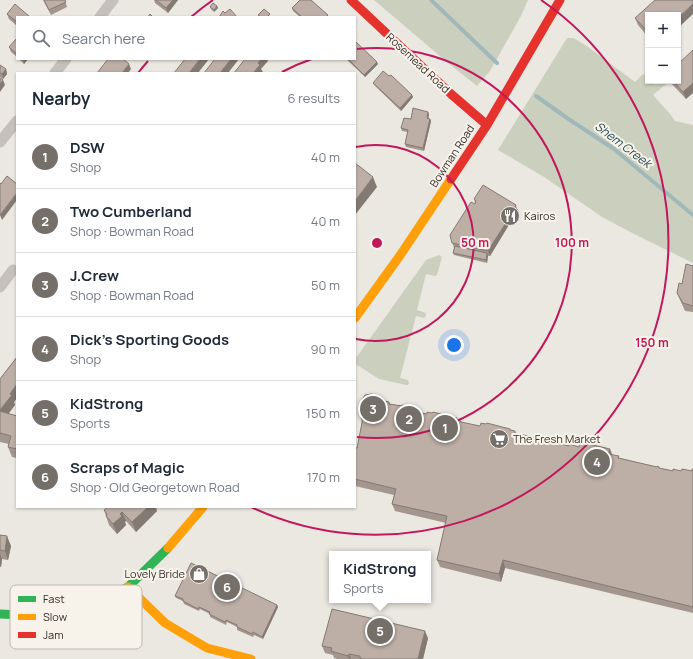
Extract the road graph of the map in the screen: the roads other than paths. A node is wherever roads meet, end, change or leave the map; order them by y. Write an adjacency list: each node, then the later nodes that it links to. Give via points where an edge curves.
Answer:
1 (113, 0): 4 (street)
2 (351, 0): 8 (main road, Rosemead Road)
3 (560, 0): 8 (main road, Bowman Road)
4 (101, 16)
5 (65, 60): 6 (street)
6 (56, 72)
7 (16, 122): 9 (street)
8 (487, 125): 12 (main road, Bowman Road)
9 (0, 142)
10 (13, 270): 11 (street)
11 (0, 287)
12 (356, 317)
13 (202, 508): 14 (main road, via 167,549)
14 (130, 585)
15 (142, 601): 18 (main road, via 165,624 207,648)
16 (0, 614): 17 (main road)
17 (10, 614)
18 (250, 659)

